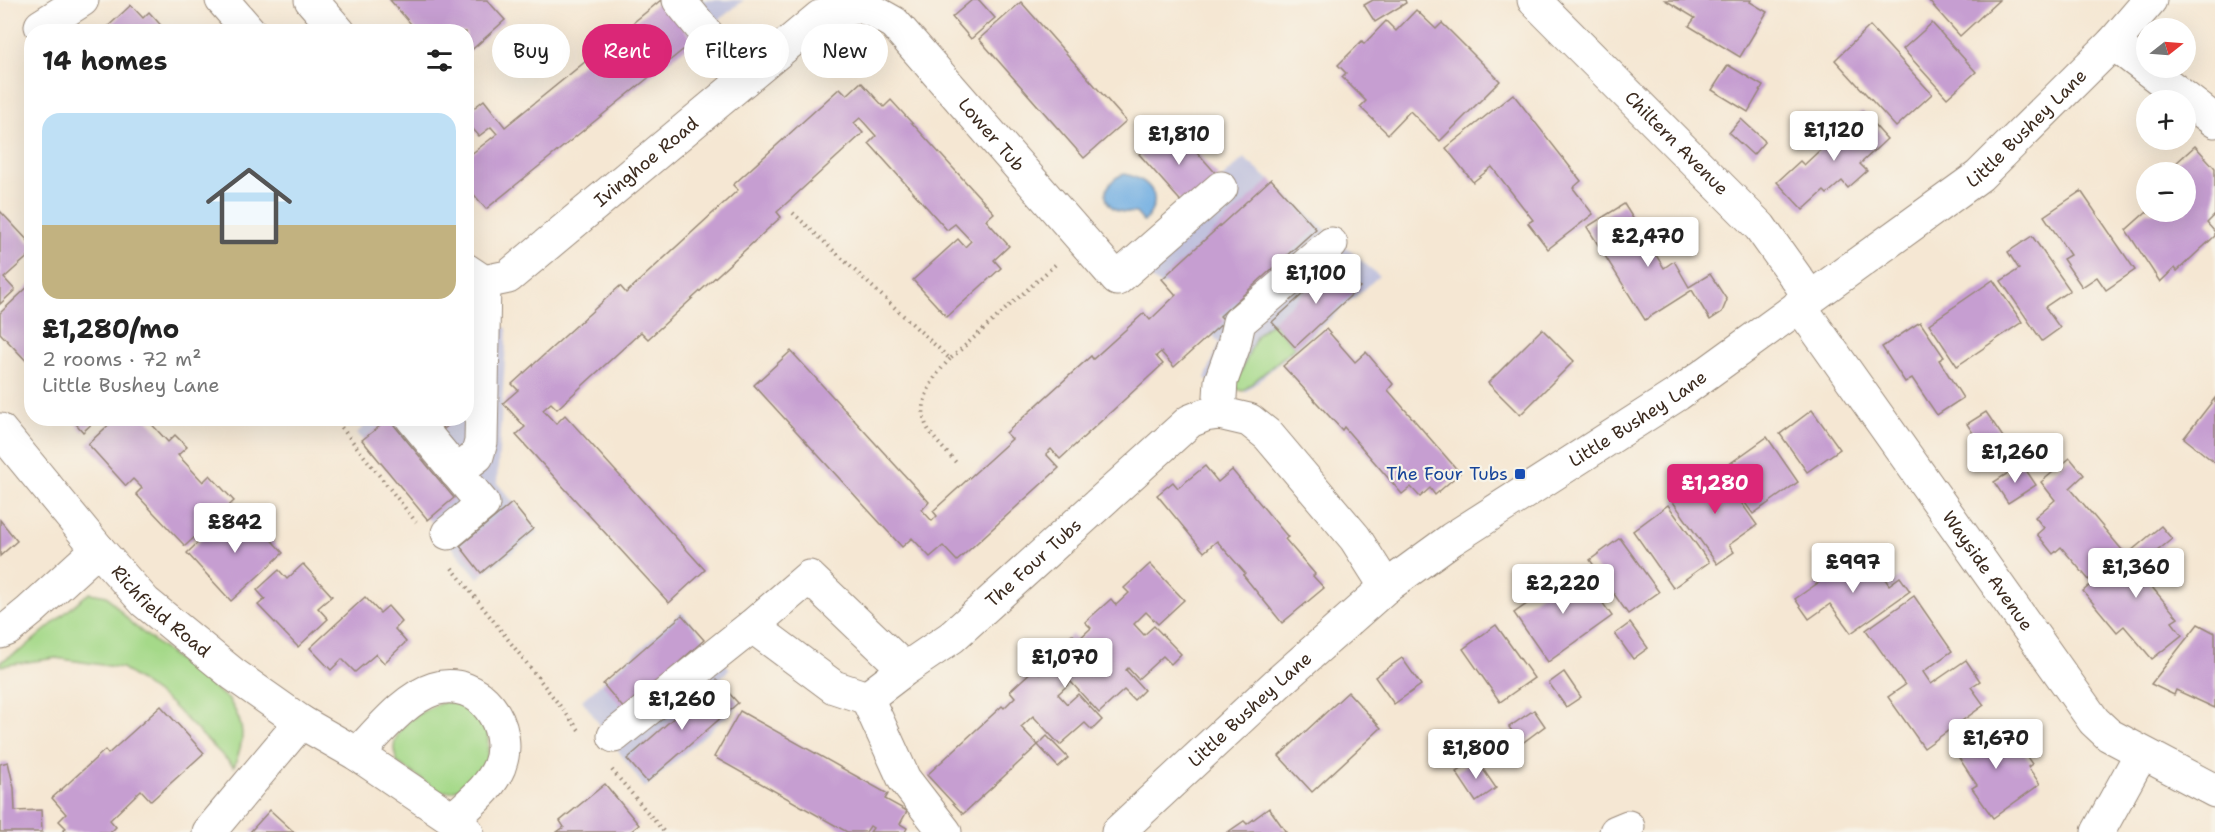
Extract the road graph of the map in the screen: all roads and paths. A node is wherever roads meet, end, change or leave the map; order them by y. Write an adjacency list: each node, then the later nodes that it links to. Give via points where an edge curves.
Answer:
1 (82, 0): 8 (street)
2 (222, 0): 9 (street)
3 (311, 0): 10 (street)
4 (679, 0): 12 (street)
5 (1534, 0): 19 (street, Chiltern Avenue, via 1760,227)
6 (2151, 0): 11 (street, Little Bushey Lane)
7 (817, 8): 12 (street, Ivinghoe Road); 16 (street, Lower Tub, via 859,6 894,23)
8 (44, 24)
9 (243, 24)
10 (332, 24)
11 (2113, 44): 13 (street); 19 (street, Little Bushey Lane, via 1979,176)
12 (744, 80): 18 (street, Ivinghoe Road, via 508,277)
13 (2215, 121)
14 (1221, 188): 16 (street, Lower Tub, via 1117,279)
15 (793, 213): 20 (path)
16 (1083, 239): 20 (path)
17 (1331, 244): 21 (street, via 1239,322 1221,381)
18 (475, 276): 26 (street, via 482,442 477,456)
19 (1805, 301): 30 (street, Little Bushey Lane, via 1678,394 1452,539); 39 (street, Wayside Avenue, via 2094,721)
20 (950, 359): 25 (path, via 926,393 924,418 928,430)
21 (1219, 412): 30 (street, via 1249,420 1268,435 1355,538); 33 (street, The Four Tubs, via 1190,421 952,637)
22 (341, 426): 27 (path)
23 (419, 426): 26 (street)
24 (0, 430): 28 (street, Richfield Road)
25 (958, 465)
26 (456, 472): 27 (street, via 483,504)
27 (434, 531)
28 (98, 549): 32 (street, via 30,611); 35 (street, Richfield Road, via 145,602 233,674)
29 (450, 566): 36 (path)
30 (1386, 587): 45 (street, Little Bushey Lane)
31 (752, 626): 33 (street, via 809,577); 34 (street, via 834,687); 37 (street)
32 (0, 632)
33 (905, 669): 34 (street, The Four Tubs)
34 (867, 699): 44 (street, via 904,778)
35 (301, 722): 38 (street, Richfield Road); 42 (street)
36 (580, 731)
37 (612, 752): 43 (path)
38 (357, 754): 41 (street, Richfield Road); 41 (street, Richfield Road, via 394,715 435,689 466,689 483,698 501,732 499,766)
39 (2141, 754): 40 (street, Wayside Avenue); 46 (street)
40 (2215, 791)
41 (460, 825)
42 (209, 832)
43 (664, 832)
44 (945, 832)
45 (1118, 832)
46 (2098, 832)

